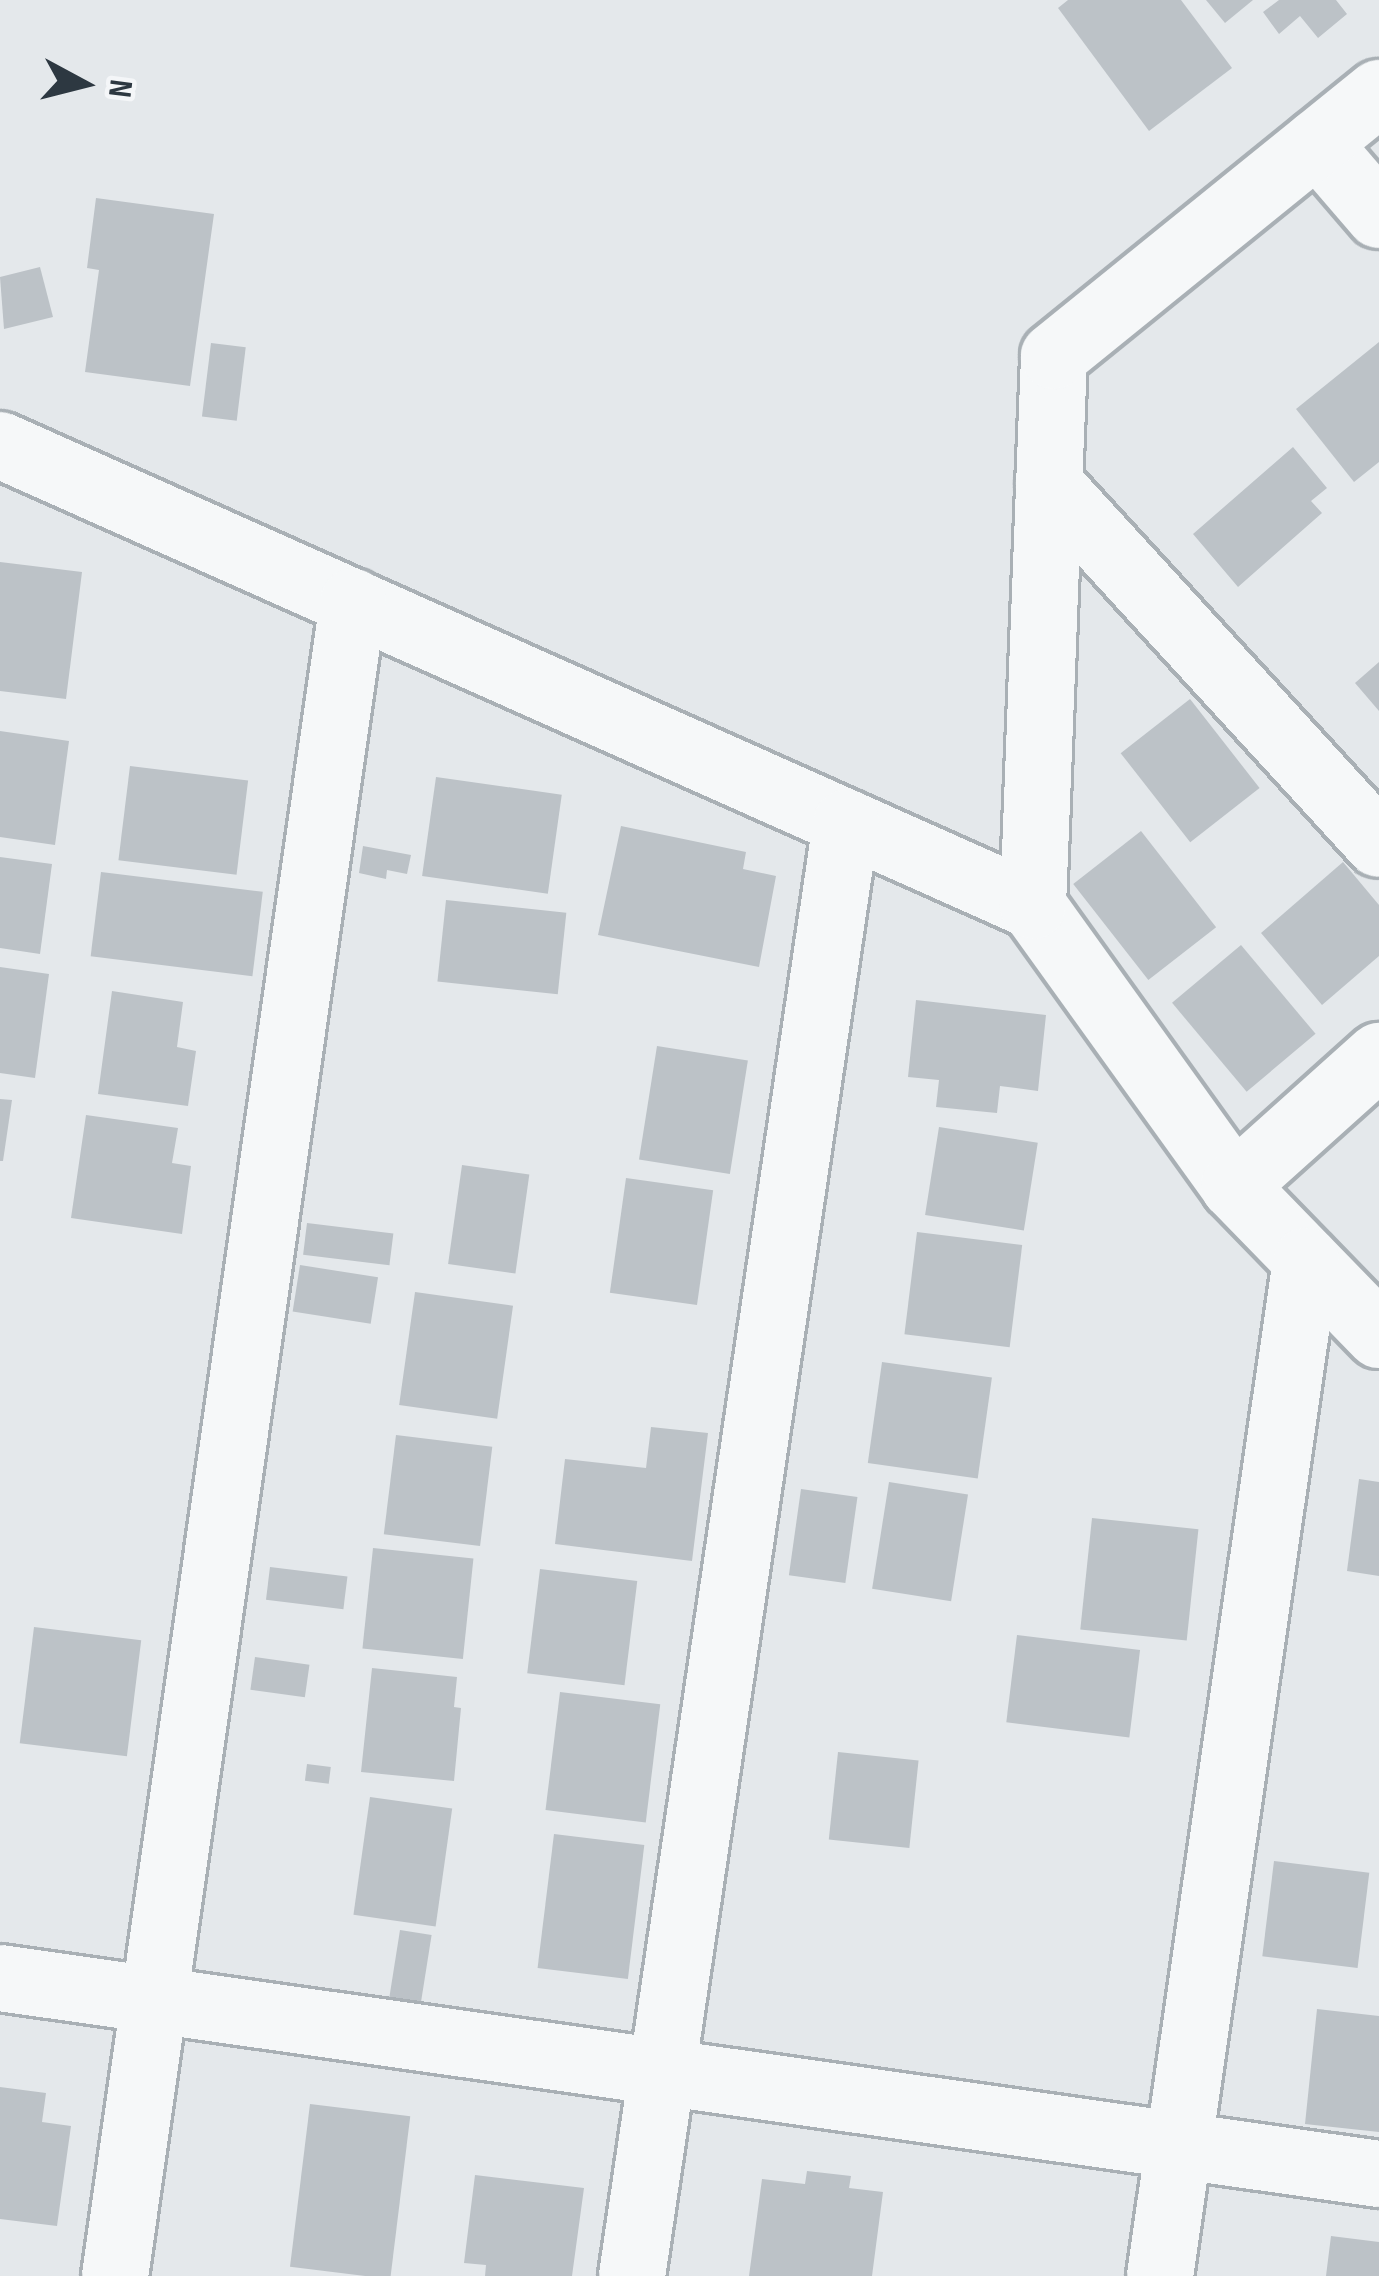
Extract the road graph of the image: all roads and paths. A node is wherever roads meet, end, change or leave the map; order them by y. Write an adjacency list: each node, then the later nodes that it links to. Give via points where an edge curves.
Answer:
1 (1379, 92): 2 (street)
2 (1317, 143): 3 (street); 5 (street, via 1054,356)
3 (1379, 215)
4 (0, 445): 6 (street)
5 (1049, 484): 8 (street); 9 (street)
6 (352, 602): 7 (street); 15 (street)
7 (846, 823): 9 (street); 16 (street)
8 (1379, 844)
9 (1033, 906): 11 (street)
10 (1379, 1056): 11 (street)
11 (1234, 1186): 12 (street)
12 (1306, 1260): 13 (street); 17 (street)
13 (1379, 1335)
14 (0, 1978): 15 (street)
15 (155, 2000): 16 (street); 19 (street)
16 (658, 2071): 17 (street); 20 (street)
17 (1180, 2146): 18 (street); 21 (street)
18 (1379, 2174)
19 (115, 2276)
20 (632, 2276)
21 (1160, 2276)

